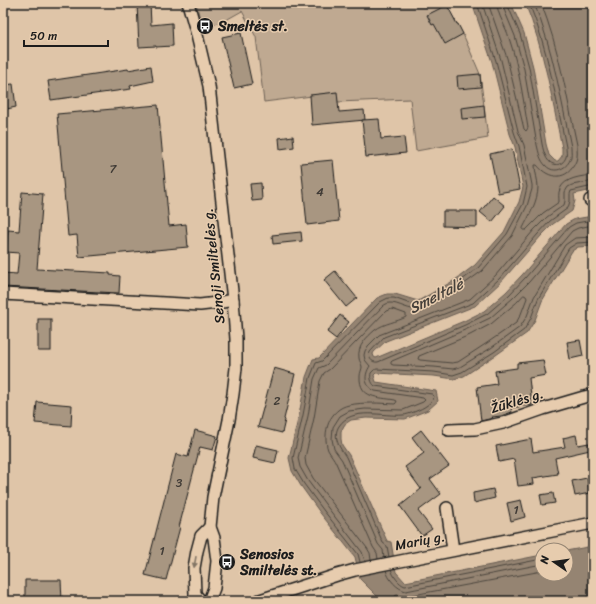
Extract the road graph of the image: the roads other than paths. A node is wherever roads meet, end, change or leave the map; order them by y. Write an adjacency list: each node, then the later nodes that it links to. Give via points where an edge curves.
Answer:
1 (188, 3): 3 (street, Senoji Smiltelės g., via 210,90)
2 (3, 294): 3 (street, via 200,305)
3 (233, 300): 8 (street, Senoji Smiltelės g., via 236,339 234,394 213,497)
4 (593, 395): 5 (street, Žūklės g., via 503,423 475,429)
5 (449, 430)
6 (447, 508): 9 (street)
7 (593, 523): 9 (street, Marių g.)
8 (210, 527): 10 (street, Senoji Smiltelės g., one-way to 10, via 201,536 194,568 195,594); 11 (street, Senoji Smiltelės g., via 214,538 216,561 214,588)
9 (454, 550): 12 (street, Marių g., via 355,570)
10 (201, 601)
11 (209, 601)
12 (256, 601)

